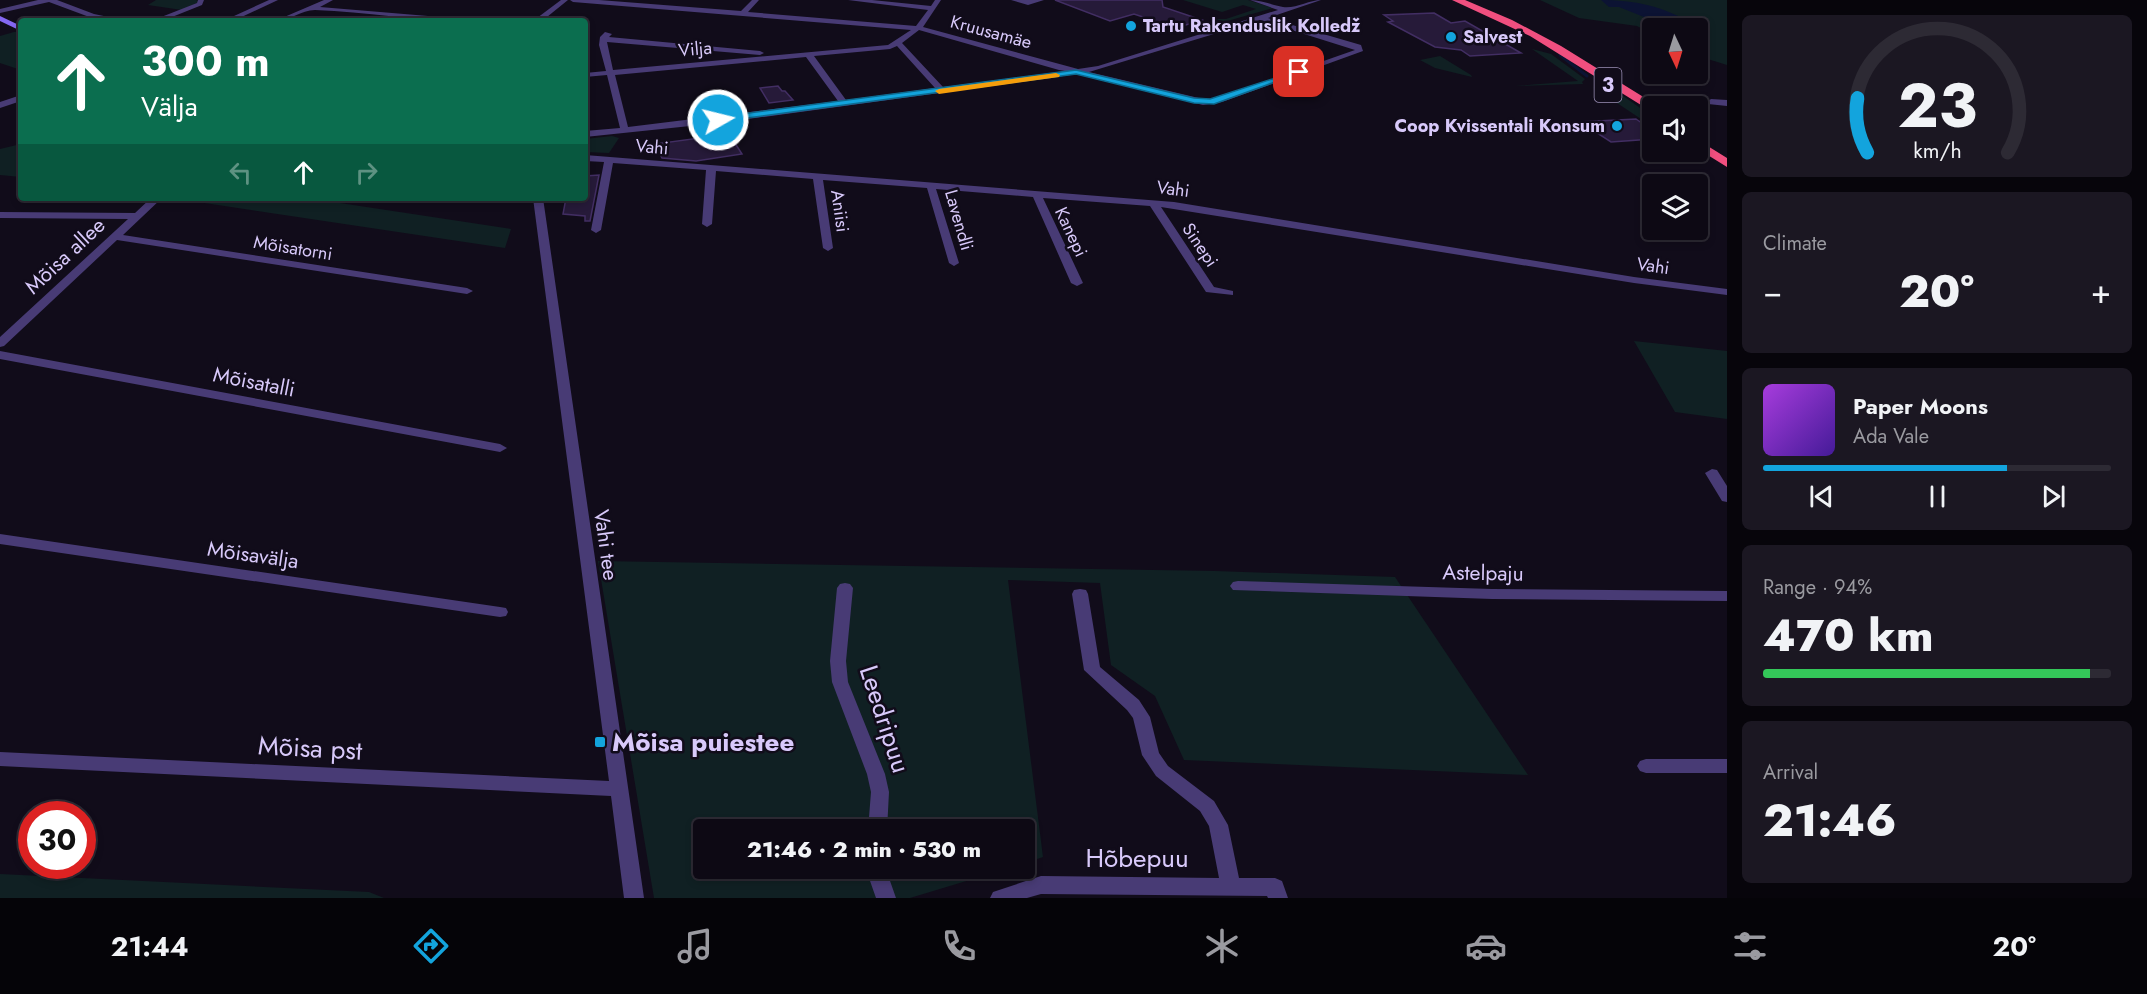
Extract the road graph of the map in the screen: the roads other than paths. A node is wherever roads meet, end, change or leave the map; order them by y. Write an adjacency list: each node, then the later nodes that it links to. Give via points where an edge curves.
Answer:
1 (49, 0): 17 (street); 22 (street)
2 (201, 0): 23 (street, via 200,4)
3 (275, 0): 24 (street)
4 (330, 0): 15 (street)
5 (565, 0): 28 (street)
6 (573, 0): 19 (street, Kruusamäe)
7 (756, 0): 19 (street)
8 (850, 0): 16 (street)
9 (938, 0): 16 (street)
10 (1014, 0): 11 (street)
11 (1041, 0)
12 (1253, 0): 18 (street)
13 (1318, 0): 18 (street)
14 (1457, 0): 35 (highway, 3, via 1505,19)
15 (311, 8): 20 (street); 25 (street)
16 (933, 8): 31 (street)
17 (0, 10)
18 (1286, 10): 29 (street)
19 (742, 14): 31 (street, Kruusamäe)
20 (401, 16): 26 (street); 27 (street)
21 (0, 18): 30 (street)
22 (105, 18)
23 (163, 18)
24 (234, 18)
25 (286, 18)
26 (397, 18)
27 (424, 18)
28 (541, 18)
29 (1260, 18): 38 (street); 38 (street, Kruusamäe, via 1352,45 1359,51 1211,102)
30 (18, 27)
31 (916, 28): 34 (street); 38 (street, Kruusamäe)
32 (612, 31): 33 (street)
33 (604, 39): 37 (street); 39 (street)
34 (898, 43): 36 (street, Vilja); 41 (street)
35 (1565, 53): 43 (highway, 3); 48 (highway, 3)
36 (808, 54): 37 (street, Vilja); 44 (street)
37 (776, 57): 39 (street, Vilja)
38 (1076, 72): 41 (street)
39 (609, 73): 40 (street, Vilja); 49 (street)
40 (588, 75)
41 (942, 91): 44 (street)
42 (18, 99): 47 (street)
43 (1642, 101)
44 (843, 102): 49 (street)
45 (1711, 102): 46 (street)
46 (1727, 103)
47 (0, 105)
48 (1642, 106)
49 (625, 131): 50 (street)
50 (588, 136)
51 (1708, 144): 54 (highway)
52 (1708, 151): 56 (highway)
53 (588, 156): 55 (street, Vahi)
54 (1727, 156)
55 (609, 159): 57 (street, Vahi); 67 (street)
56 (1727, 163)
57 (711, 169): 58 (street, Vahi); 66 (street)
58 (818, 178): 59 (street, Vahi); 69 (street, Aniisi)
59 (933, 187): 60 (street, Vahi); 70 (street, Lavendli, via 930,189)
60 (1037, 194): 63 (street, Vahi); 71 (street, Kanepi)
61 (154, 201): 65 (street, Mõisa allee)
62 (538, 201): 89 (street, Vahi tee)
63 (1153, 203): 73 (street, Vahi); 74 (street, Sinepi, via 1210,290)
64 (0, 215): 65 (street)
65 (138, 216): 68 (street, Mõisa allee)
66 (707, 224)
67 (596, 230)
68 (115, 237): 72 (street, Mõisatorni); 75 (street, Mõisa allee)
69 (828, 248)
70 (954, 263)
71 (1077, 283)
72 (467, 291)
73 (1727, 292)
74 (1229, 293)
75 (0, 344)
76 (0, 355): 77 (street, Mõisatalli)
77 (500, 448)
78 (1712, 473): 79 (street)
79 (1727, 498)
80 (0, 539): 85 (street, Mõisavälja)
81 (1238, 586): 84 (street, Astelpaju)
82 (845, 588): 90 (street, Leedripuu, via 838,661 840,682 876,774 880,792)
83 (1080, 594): 92 (street, via 1092,670 1133,705 1161,771 1207,806 1218,825)
84 (1727, 596)
85 (500, 612)
86 (0, 759): 89 (street, Mõisa pst)
87 (1646, 766): 88 (street)
88 (1727, 766)
89 (618, 789): 94 (street, Vahi tee)
90 (878, 819)
91 (882, 879): 95 (street)
92 (1230, 885): 93 (street, Hõbepuu); 96 (street, Hõbepuu, via 1041,885)
93 (1277, 892)
94 (634, 898)
95 (886, 898)
96 (1000, 898)

